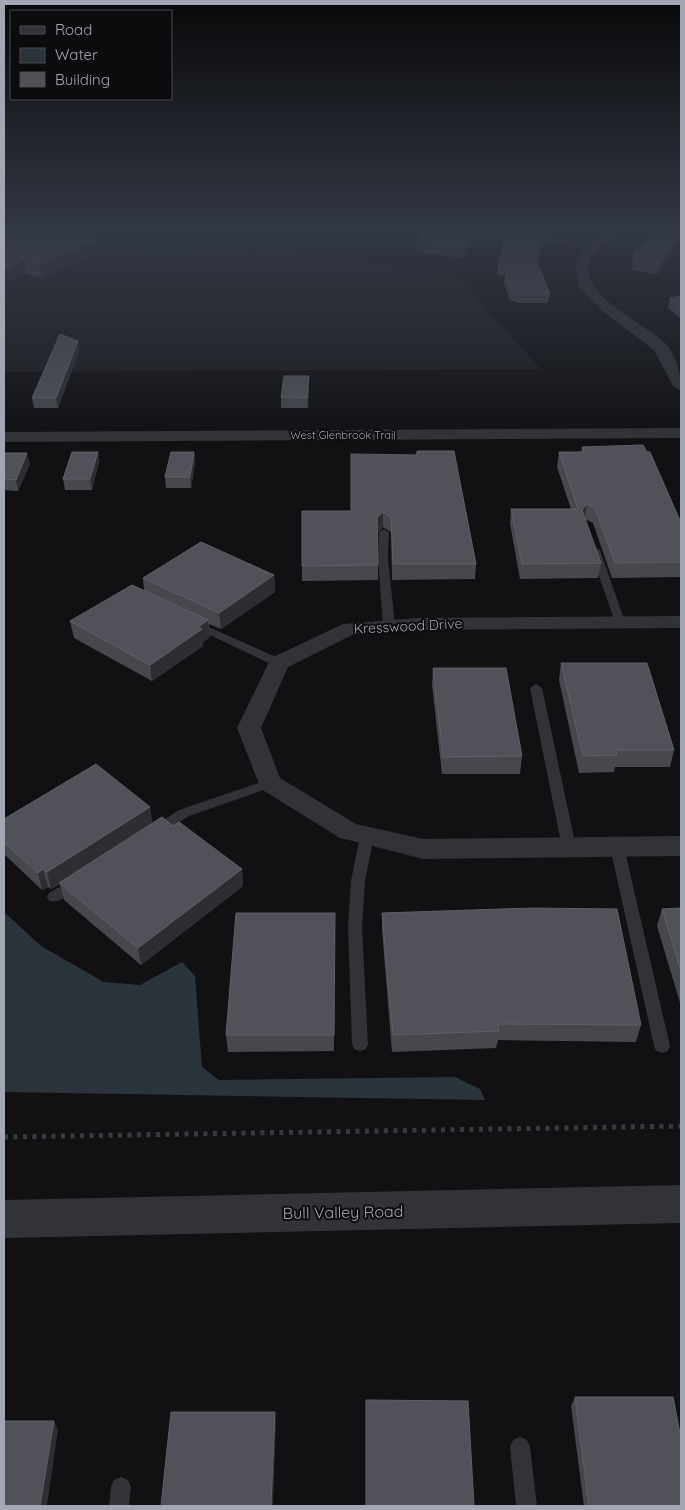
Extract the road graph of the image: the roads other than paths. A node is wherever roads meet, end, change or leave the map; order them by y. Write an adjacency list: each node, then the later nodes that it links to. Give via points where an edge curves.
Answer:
1 (601, 301): 2 (street, via 660,347)
2 (681, 386)
3 (681, 433): 4 (street, West Glenbrook Trail)
4 (4, 437)
5 (384, 532): 10 (lane)
6 (592, 542): 8 (lane)
7 (182, 618): 11 (lane)
8 (620, 622): 9 (street, Kresswood Drive); 10 (street, Kresswood Drive)
9 (681, 622)
10 (389, 626): 11 (street, Kresswood Drive, via 350,628)
11 (279, 663): 13 (street, via 249,728)
12 (536, 688): 17 (lane)
13 (270, 783): 14 (street, via 349,831); 15 (lane, via 184,813)
14 (367, 836): 17 (street, via 423,849); 21 (lane, via 358,881 355,928)
15 (143, 839)
16 (681, 846): 18 (street)
17 (569, 847): 18 (street)
18 (617, 847): 22 (lane)
19 (86, 876): 20 (lane)
20 (54, 897)
21 (360, 1044)
22 (662, 1046)
23 (681, 1204): 24 (street, Bull Valley Road)
24 (4, 1219)
25 (520, 1448): 26 (lane)
26 (527, 1506)

